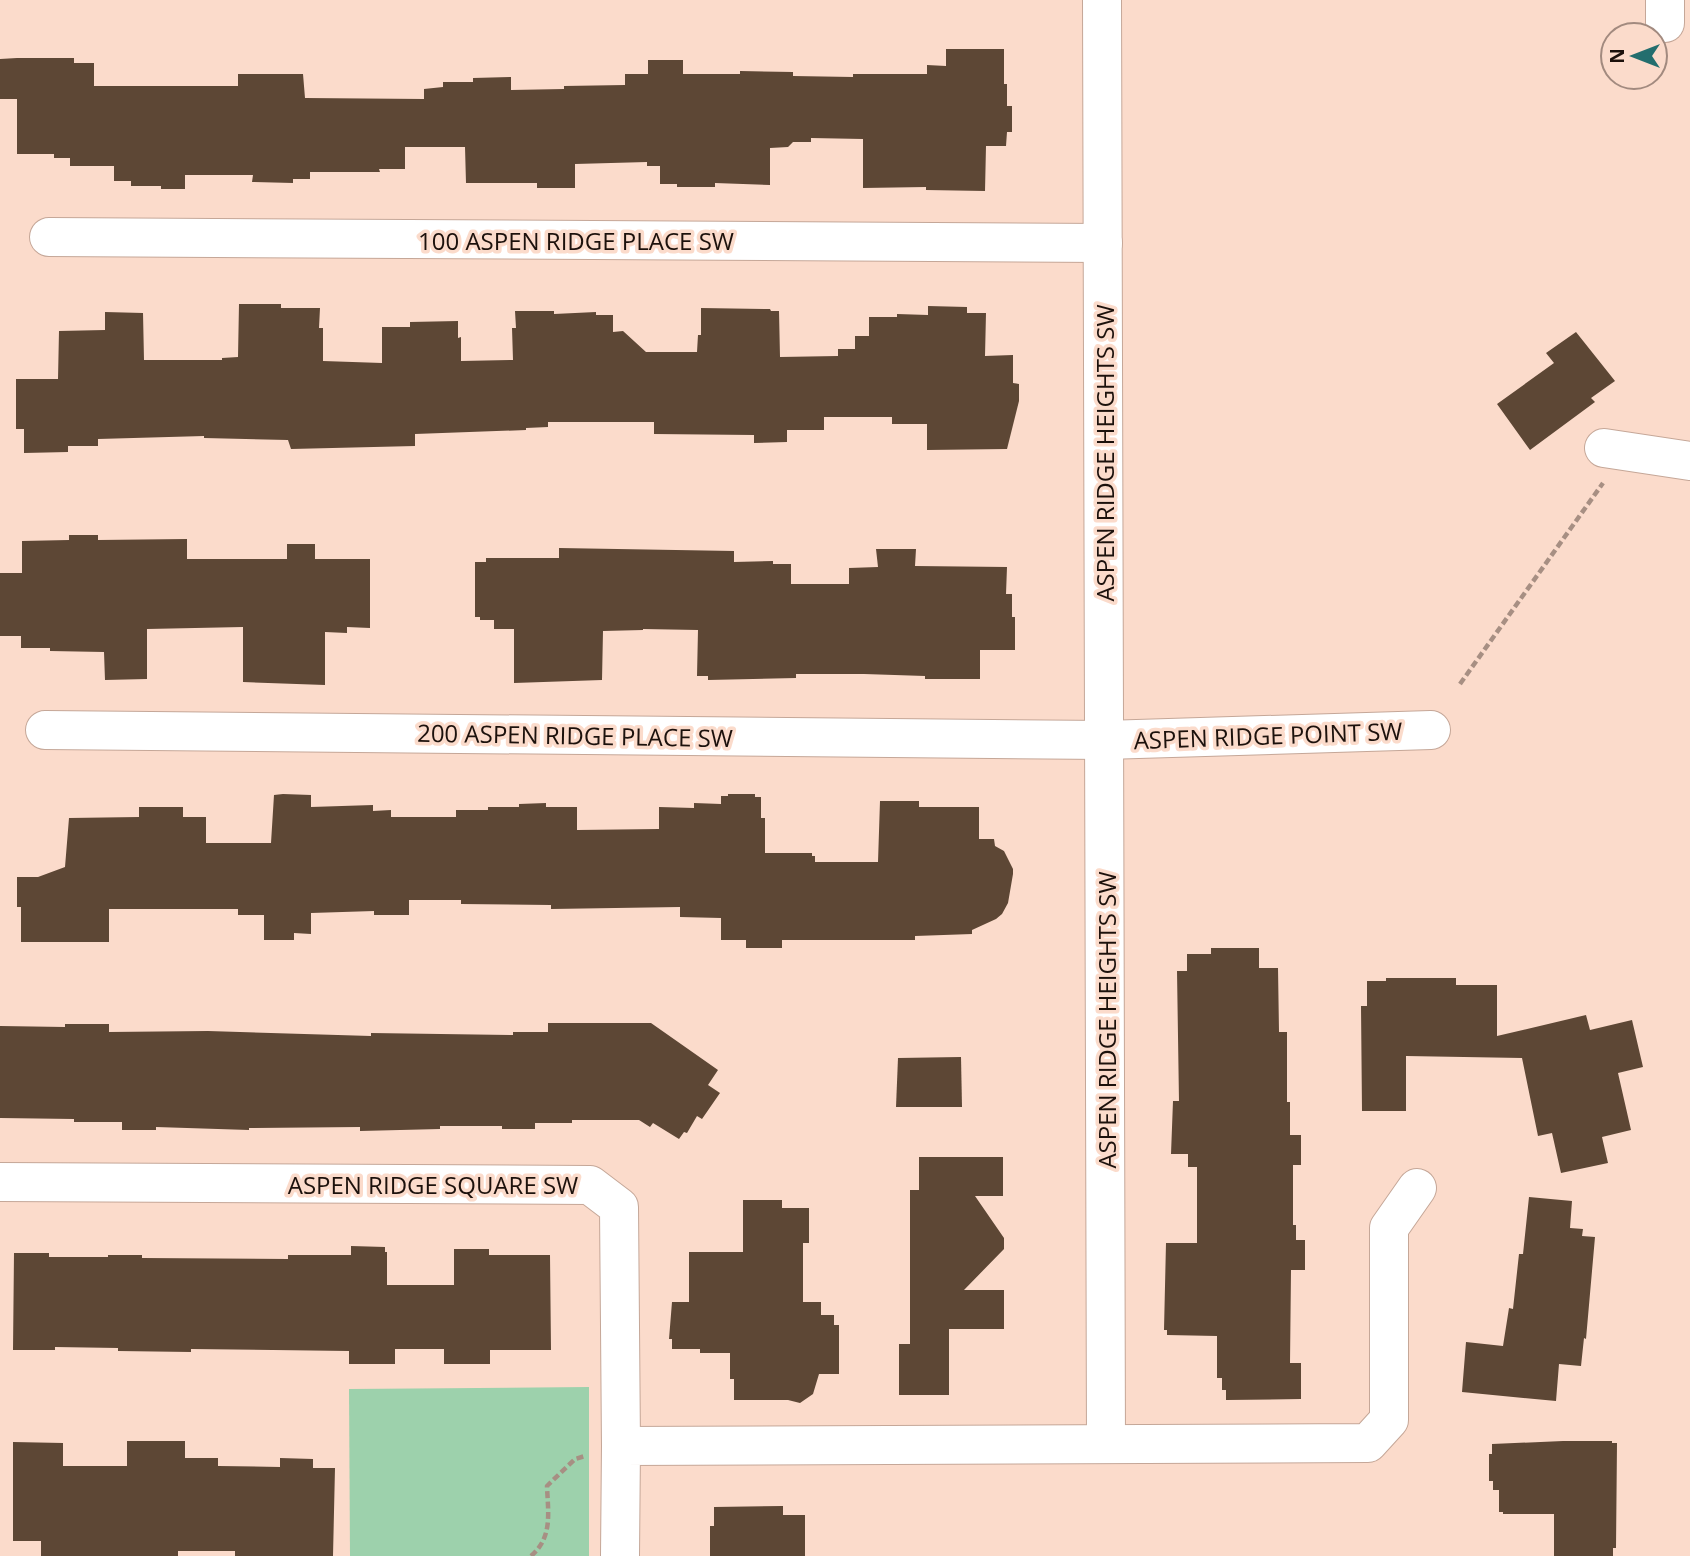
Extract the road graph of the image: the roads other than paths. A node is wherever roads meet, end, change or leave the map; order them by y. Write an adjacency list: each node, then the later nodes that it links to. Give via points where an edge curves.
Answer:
1 (1102, 0): 3 (street, ASPEN RIDGE HEIGHTS SW)
2 (49, 237): 3 (street, 100 ASPEN RIDGE PLACE SW)
3 (1103, 243): 8 (street, ASPEN RIDGE HEIGHTS SW)
4 (1690, 461): 5 (street)
5 (1609, 466)
6 (45, 730): 8 (street, 200 ASPEN RIDGE PLACE SW)
7 (1431, 730): 8 (street, ASPEN RIDGE POINT SW)
8 (1105, 740): 11 (street, ASPEN RIDGE HEIGHTS SW)
9 (0, 1182): 12 (street, ASPEN RIDGE SQUARE SW, via 590,1185 619,1207)
10 (1417, 1188): 11 (street, via 1389,1228 1389,1420 1368,1443)
11 (1106, 1444): 12 (street)
12 (621, 1447): 13 (street)
13 (620, 1556)

